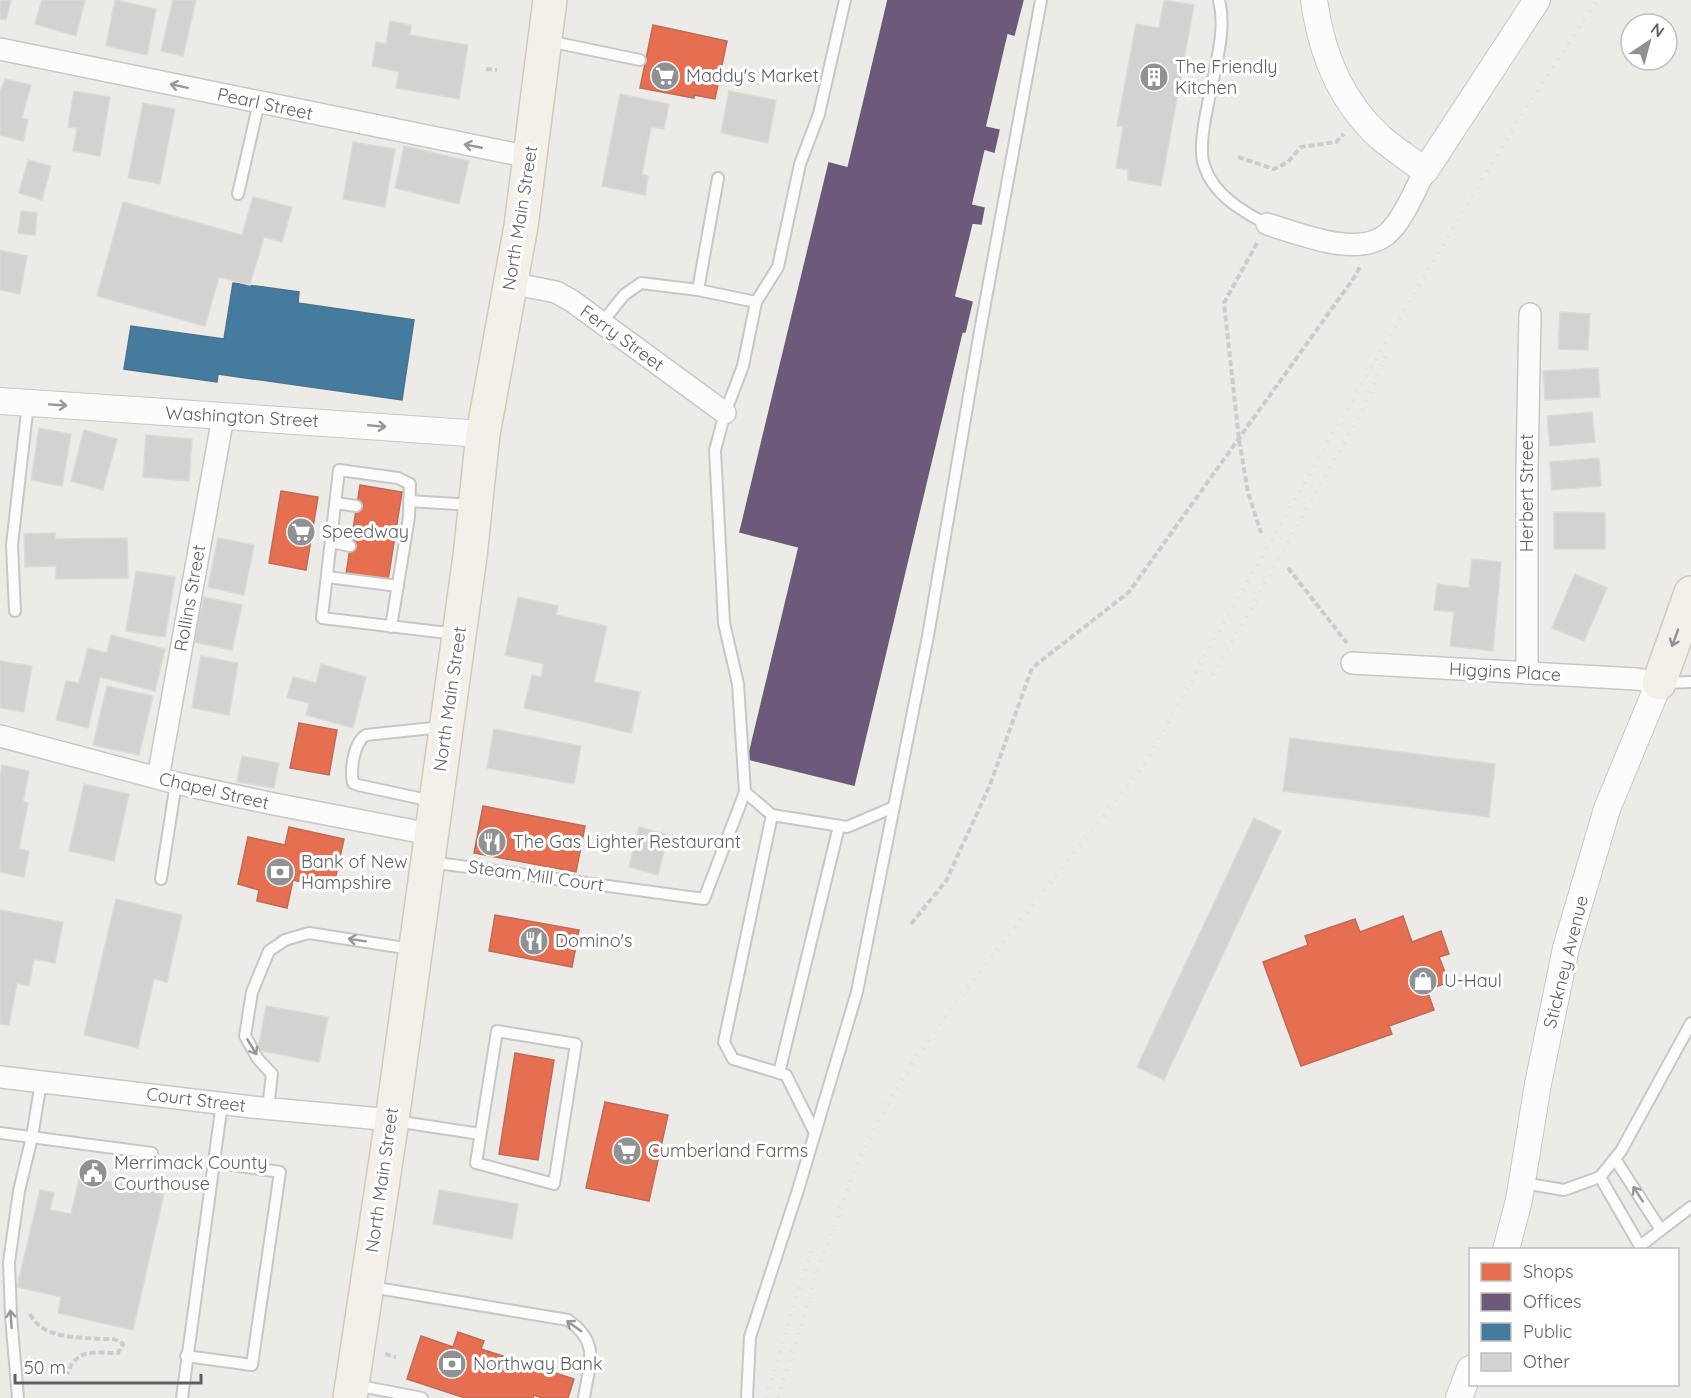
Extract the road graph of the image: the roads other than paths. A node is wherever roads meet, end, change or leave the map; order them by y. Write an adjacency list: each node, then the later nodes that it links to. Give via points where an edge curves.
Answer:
1 (550, 0): 7 (main road, North Main Street)
2 (845, 0): 18 (lane, via 819,114 800,164 778,267)
3 (1041, 0): 47 (lane)
4 (1219, 0): 15 (lane, via 1221,42 1204,129 1203,164 1225,197)
5 (1314, 0): 12 (street, via 1328,61 1344,93 1381,137)
6 (1537, 0): 12 (street)
7 (545, 40): 9 (lane); 11 (main road, North Main Street)
8 (0, 50): 10 (street, Pearl Street, one-way to 8)
9 (640, 60)
10 (259, 102): 11 (street, Pearl Street, one-way to 10); 14 (lane)
11 (530, 157): 16 (main road, North Main Street)
12 (1425, 171): 15 (street, via 1401,216 1386,235 1370,243 1348,245 1320,240)
13 (718, 178): 17 (lane)
14 (238, 194)
15 (1267, 224)
16 (510, 283): 20 (street, Ferry Street, via 556,292); 25 (main road, North Main Street)
17 (698, 290): 18 (lane); 20 (lane, via 641,283 624,295)
18 (756, 302): 23 (lane, via 743,366)
19 (1530, 314): 39 (street, Herbert Street)
20 (602, 324): 23 (street, Ferry Street)
21 (0, 401): 22 (street, Washington Street)
22 (28, 403): 24 (street, Washington Street, one-way to 24); 35 (lane, via 12,544)
23 (725, 413): 45 (lane, via 715,450 724,623 738,684)
24 (223, 417): 25 (street, Washington Street, one-way to 25); 44 (street, Rollins Street)
25 (483, 434): 28 (main road, North Main Street)
26 (409, 501): 27 (lane, via 410,484 398,478 339,470); 28 (lane); 33 (lane, via 398,552)
27 (336, 503): 29 (lane); 30 (lane)
28 (476, 505): 37 (main road, North Main Street)
29 (356, 506)
30 (331, 542): 31 (lane); 32 (lane)
31 (350, 546)
32 (327, 576): 33 (lane); 36 (lane, via 322,618)
33 (398, 586): 36 (lane)
34 (1691, 593): 41 (main road, one-way to 41)
35 (15, 611)
36 (391, 627): 37 (lane)
37 (459, 634): 42 (main road, North Main Street)
38 (1352, 663): 39 (street, Higgins Place)
39 (1527, 673): 41 (street, Higgins Place)
40 (1691, 682): 41 (lane)
41 (1659, 683): 68 (street, Stickney Avenue, via 1607,809 1566,948 1538,1084)
42 (446, 726): 46 (main road, North Main Street); 46 (lane, via 360,738 352,777 358,785)
43 (0, 736): 44 (street, Chapel Street)
44 (167, 780): 50 (street, Chapel Street, via 274,804); 51 (lane)
45 (745, 792): 48 (lane); 50 (lane, Steam Mill Court, via 704,899)
46 (435, 802): 50 (main road, North Main Street)
47 (894, 807): 49 (lane, via 847,827); 61 (lane, via 857,992)
48 (772, 815): 49 (lane); 54 (lane, via 724,1042 733,1059)
49 (839, 826): 54 (lane)
50 (428, 848): 52 (main road, North Main Street)
51 (161, 879)
52 (414, 950): 58 (lane, one-way to 58, via 309,933 285,940 269,951 252,992 245,1036 258,1059 273,1074); 59 (main road, North Main Street)
53 (1691, 1023): 65 (lane)
54 (779, 1073): 61 (lane, via 786,1075)
55 (0, 1077): 56 (street, Court Street)
56 (41, 1082): 57 (street, Court Street); 63 (lane)
57 (222, 1103): 58 (street, Court Street); 66 (lane)
58 (268, 1108): 59 (street, Court Street)
59 (392, 1120): 62 (lane); 72 (main road, North Main Street)
60 (0, 1133): 63 (lane)
61 (815, 1133): 80 (lane, via 750,1337)
62 (480, 1134): 62 (lane, via 476,1163 554,1184 576,1044 497,1031)
63 (32, 1137): 64 (lane); 76 (lane, one-way to 63, via 9,1262 19,1191)
64 (152, 1154)
65 (1615, 1159): 67 (lane); 70 (lane, one-way to 65)
66 (213, 1162): 73 (lane); 73 (lane, via 280,1172 252,1365)
67 (1600, 1177): 68 (lane, via 1564,1190); 70 (lane, via 1640,1246)
68 (1523, 1183): 71 (street, Stickney Avenue)
69 (1691, 1207): 70 (lane)
70 (1661, 1230)
71 (1507, 1248)
72 (367, 1286): 75 (main road, North Main Street); 79 (lane, one-way to 72, via 590,1343 581,1329 568,1320)
73 (186, 1356): 77 (lane)
74 (1469, 1372): 81 (street)
75 (351, 1391): 78 (lane)
76 (18, 1398)
77 (182, 1398)
78 (422, 1398)
79 (584, 1398)
80 (747, 1398)
81 (1460, 1398)

